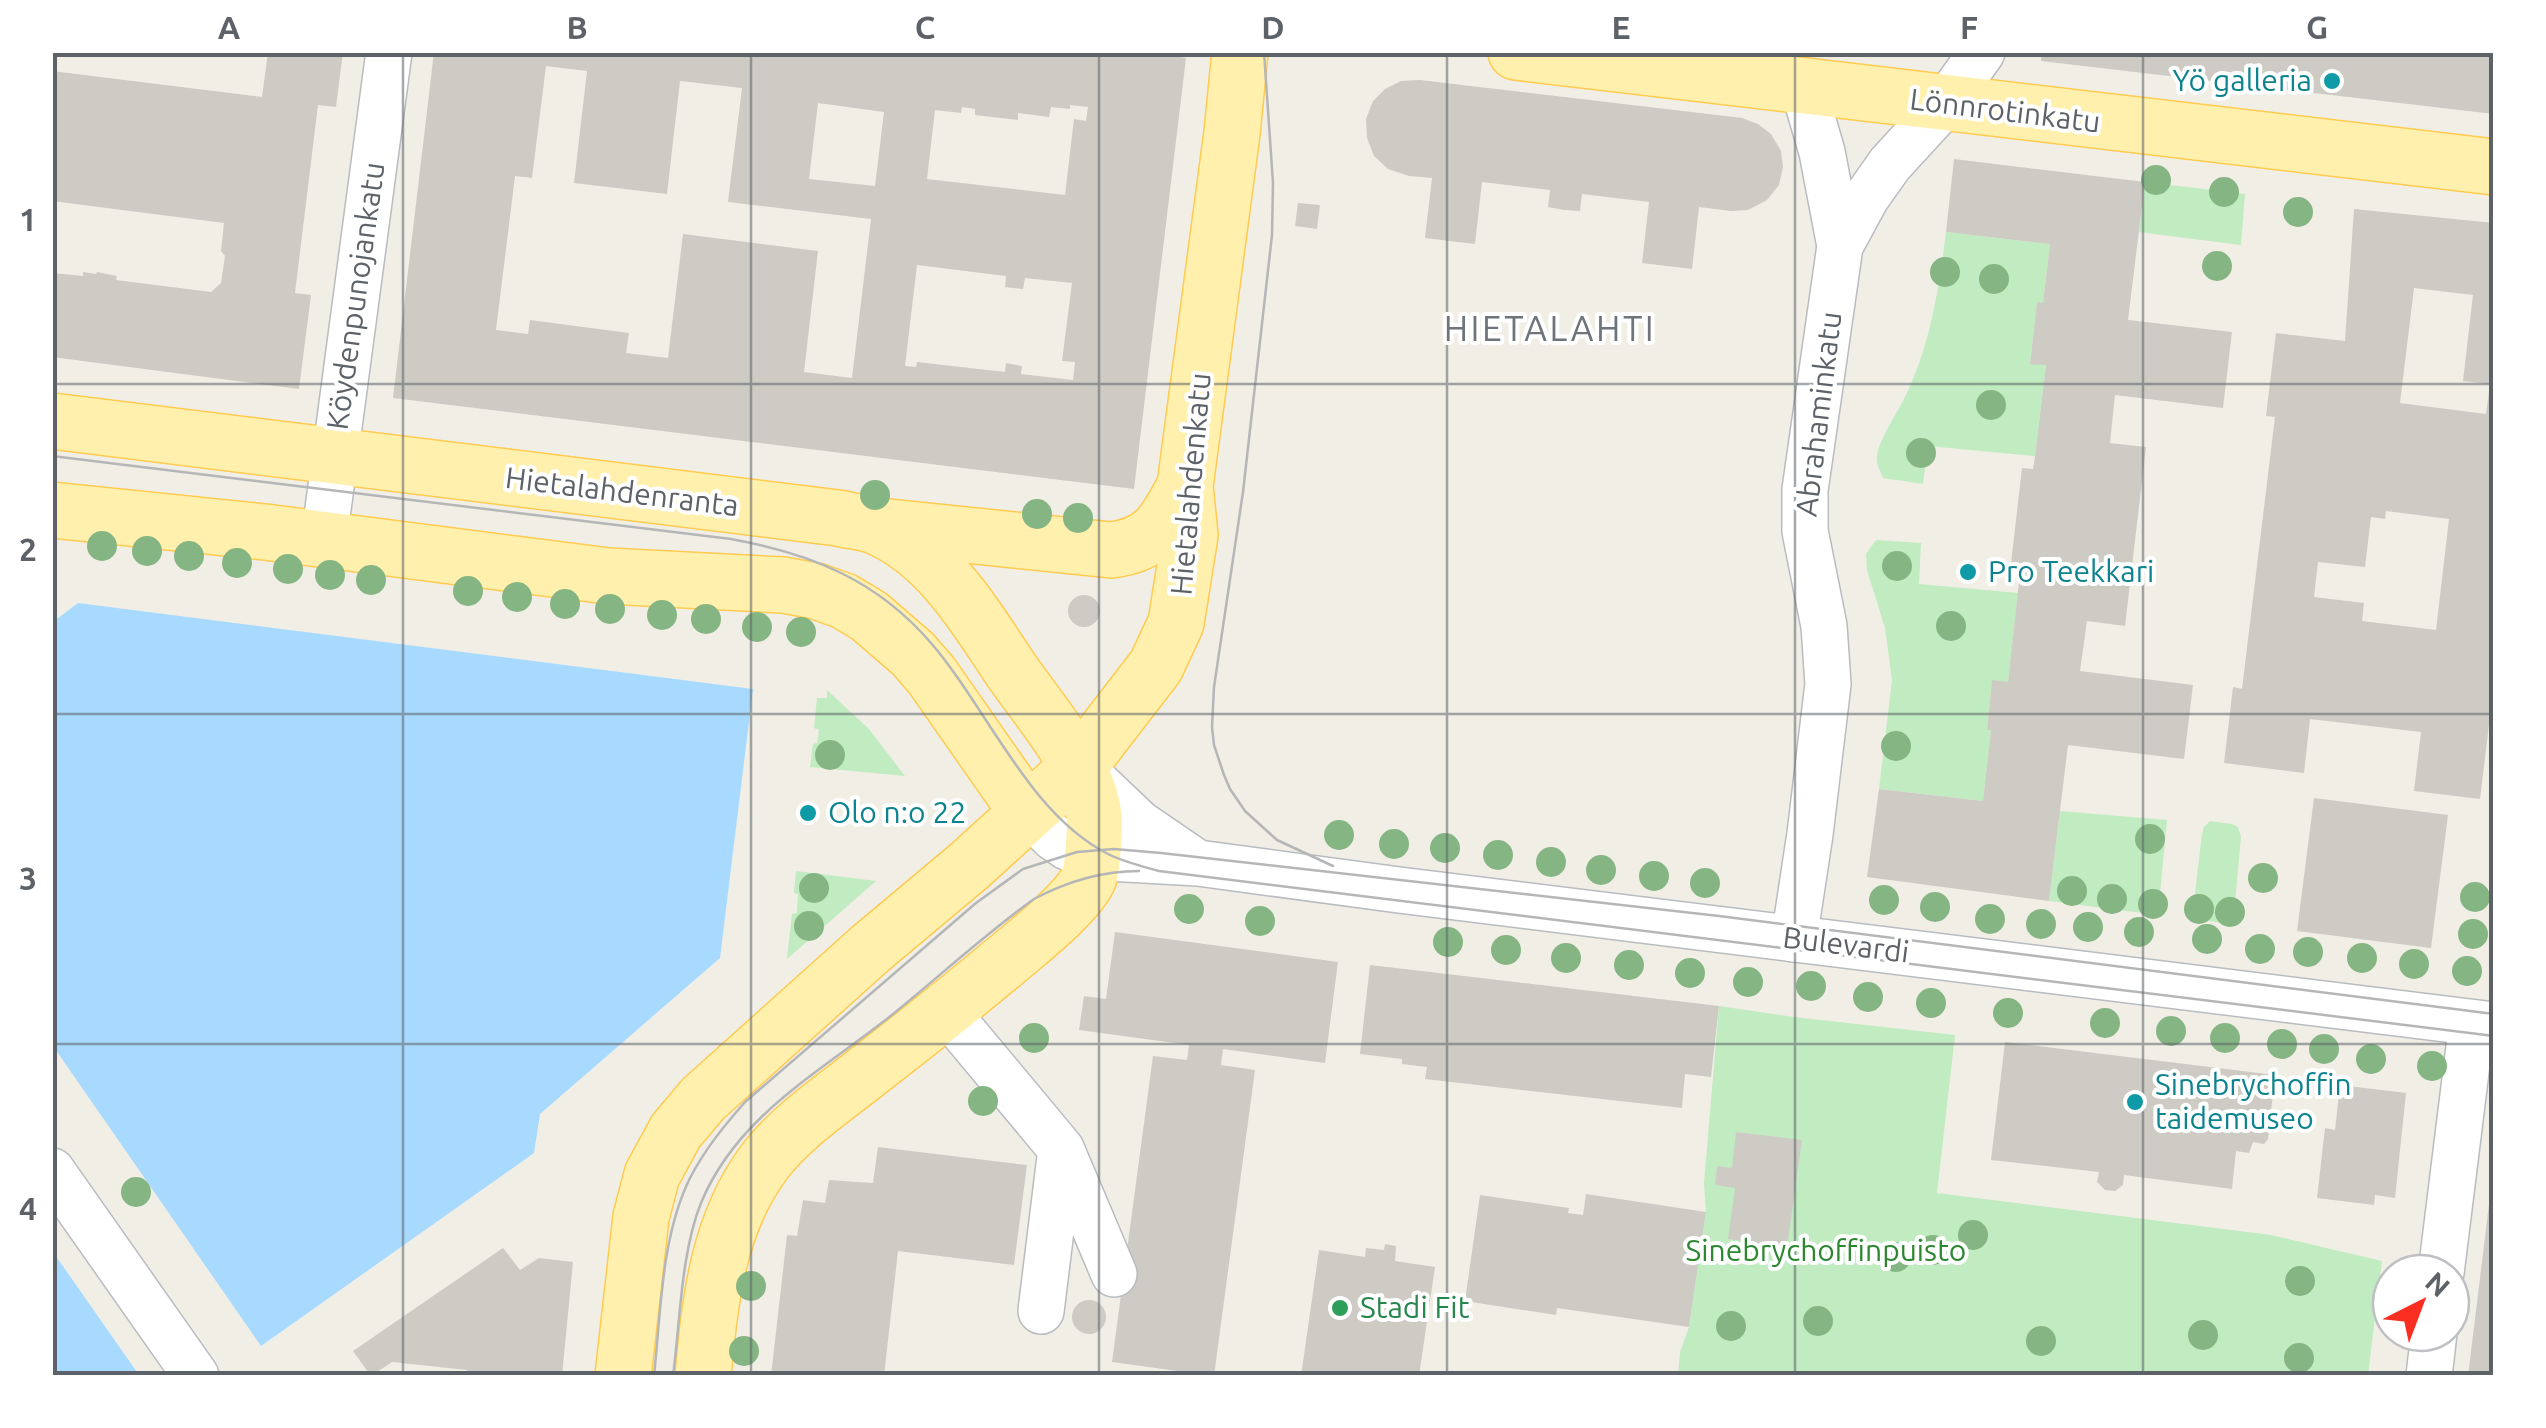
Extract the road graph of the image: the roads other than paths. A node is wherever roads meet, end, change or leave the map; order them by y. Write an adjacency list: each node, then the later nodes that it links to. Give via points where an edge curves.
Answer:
1 (389, 52): 10 (street, Köydenpunojankatu)
2 (1240, 52): 11 (main road, Hietalahdenkatu)
3 (1516, 52): 5 (main road, Lönnrotinkatu)
4 (1982, 52): 6 (street, Abrahaminkatu)
5 (1803, 87): 6 (main road, Lönnrotinkatu); 8 (street)
6 (1945, 104): 7 (main road, Lönnrotinkatu); 8 (street, Abrahaminkatu, via 1890,164)
7 (2494, 168)
8 (1840, 246): 19 (street, Abrahaminkatu, via 1804,490 1828,684)
9 (52, 421): 10 (main road, Hietalahdenranta)
10 (334, 456): 13 (main road, Hietalahdenranta); 14 (street, Köydenpunojankatu)
11 (1185, 486): 13 (main road, via 1160,528 1127,548); 15 (main road, Hietalahdenkatu, via 1190,535 1176,624 1156,666)
12 (52, 510): 14 (main road)
13 (874, 526): 15 (main road, Hietalahdenranta, via 912,548 945,579)
14 (324, 540): 16 (main road, via 608,576 816,590 869,616 913,654)
15 (1079, 766): 16 (main road); 17 (main road, Hietalahdenranta, via 1094,818); 18 (street, Bulevardi, via 1139,823)
16 (1027, 812): 17 (street, Bulevardi, via 1067,848); 28 (main road, via 703,1098 676,1130 652,1176 641,1217)
17 (1090, 857): 18 (street, Bulevardi); 20 (main road, Hietalahdenranta, via 1089,876 1064,909)
18 (1198, 863): 19 (street, Bulevardi)
19 (1794, 939): 21 (street, Bulevardi)
20 (946, 1011): 22 (street); 29 (main road, Hietalahdenranta, via 814,1113 754,1178 721,1253)
21 (2483, 1024): 24 (street)
22 (1061, 1149): 25 (street); 26 (street)
23 (52, 1171): 27 (street)
24 (2445, 1253)
25 (1114, 1274)
26 (1041, 1312)
27 (196, 1376)
28 (623, 1376)
29 (703, 1376)

